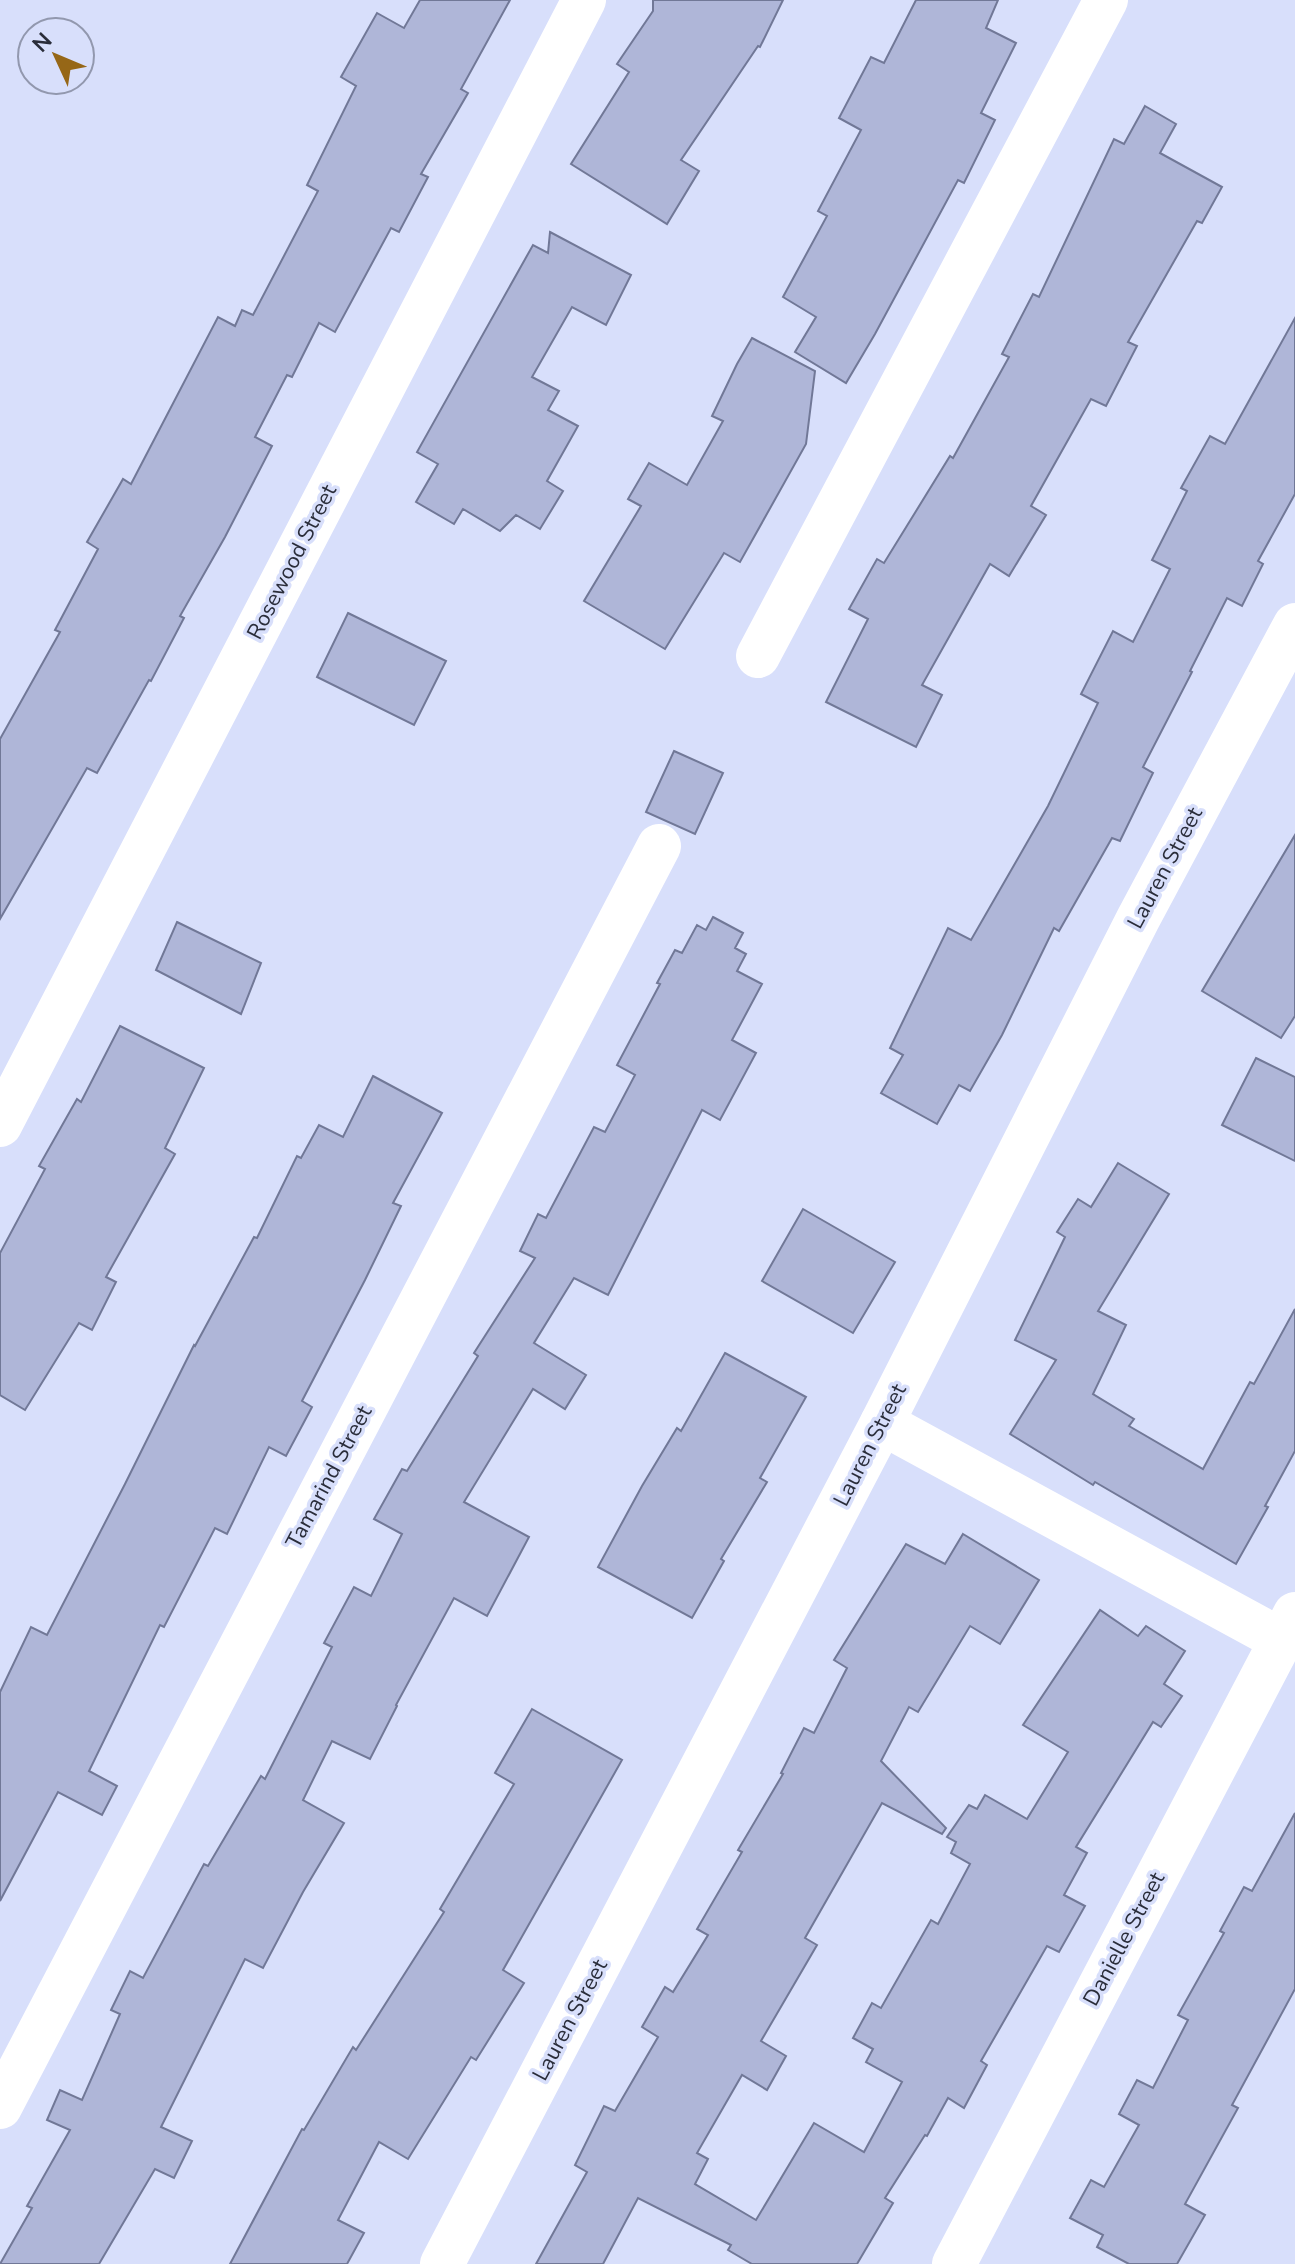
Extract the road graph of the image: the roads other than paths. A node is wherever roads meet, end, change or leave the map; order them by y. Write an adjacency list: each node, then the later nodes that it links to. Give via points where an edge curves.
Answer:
1 (584, 0): 6 (street, Rosewood Street)
2 (1106, 0): 4 (street)
3 (1295, 625): 7 (street, Lauren Street, via 1138,919)
4 (758, 656)
5 (659, 846): 9 (street, Tamarind Street)
6 (0, 1125)
7 (882, 1423): 8 (street); 10 (street, Lauren Street)
8 (1288, 1627): 11 (street, Danielle Street)
9 (0, 2107)
10 (442, 2264)
11 (954, 2264)

